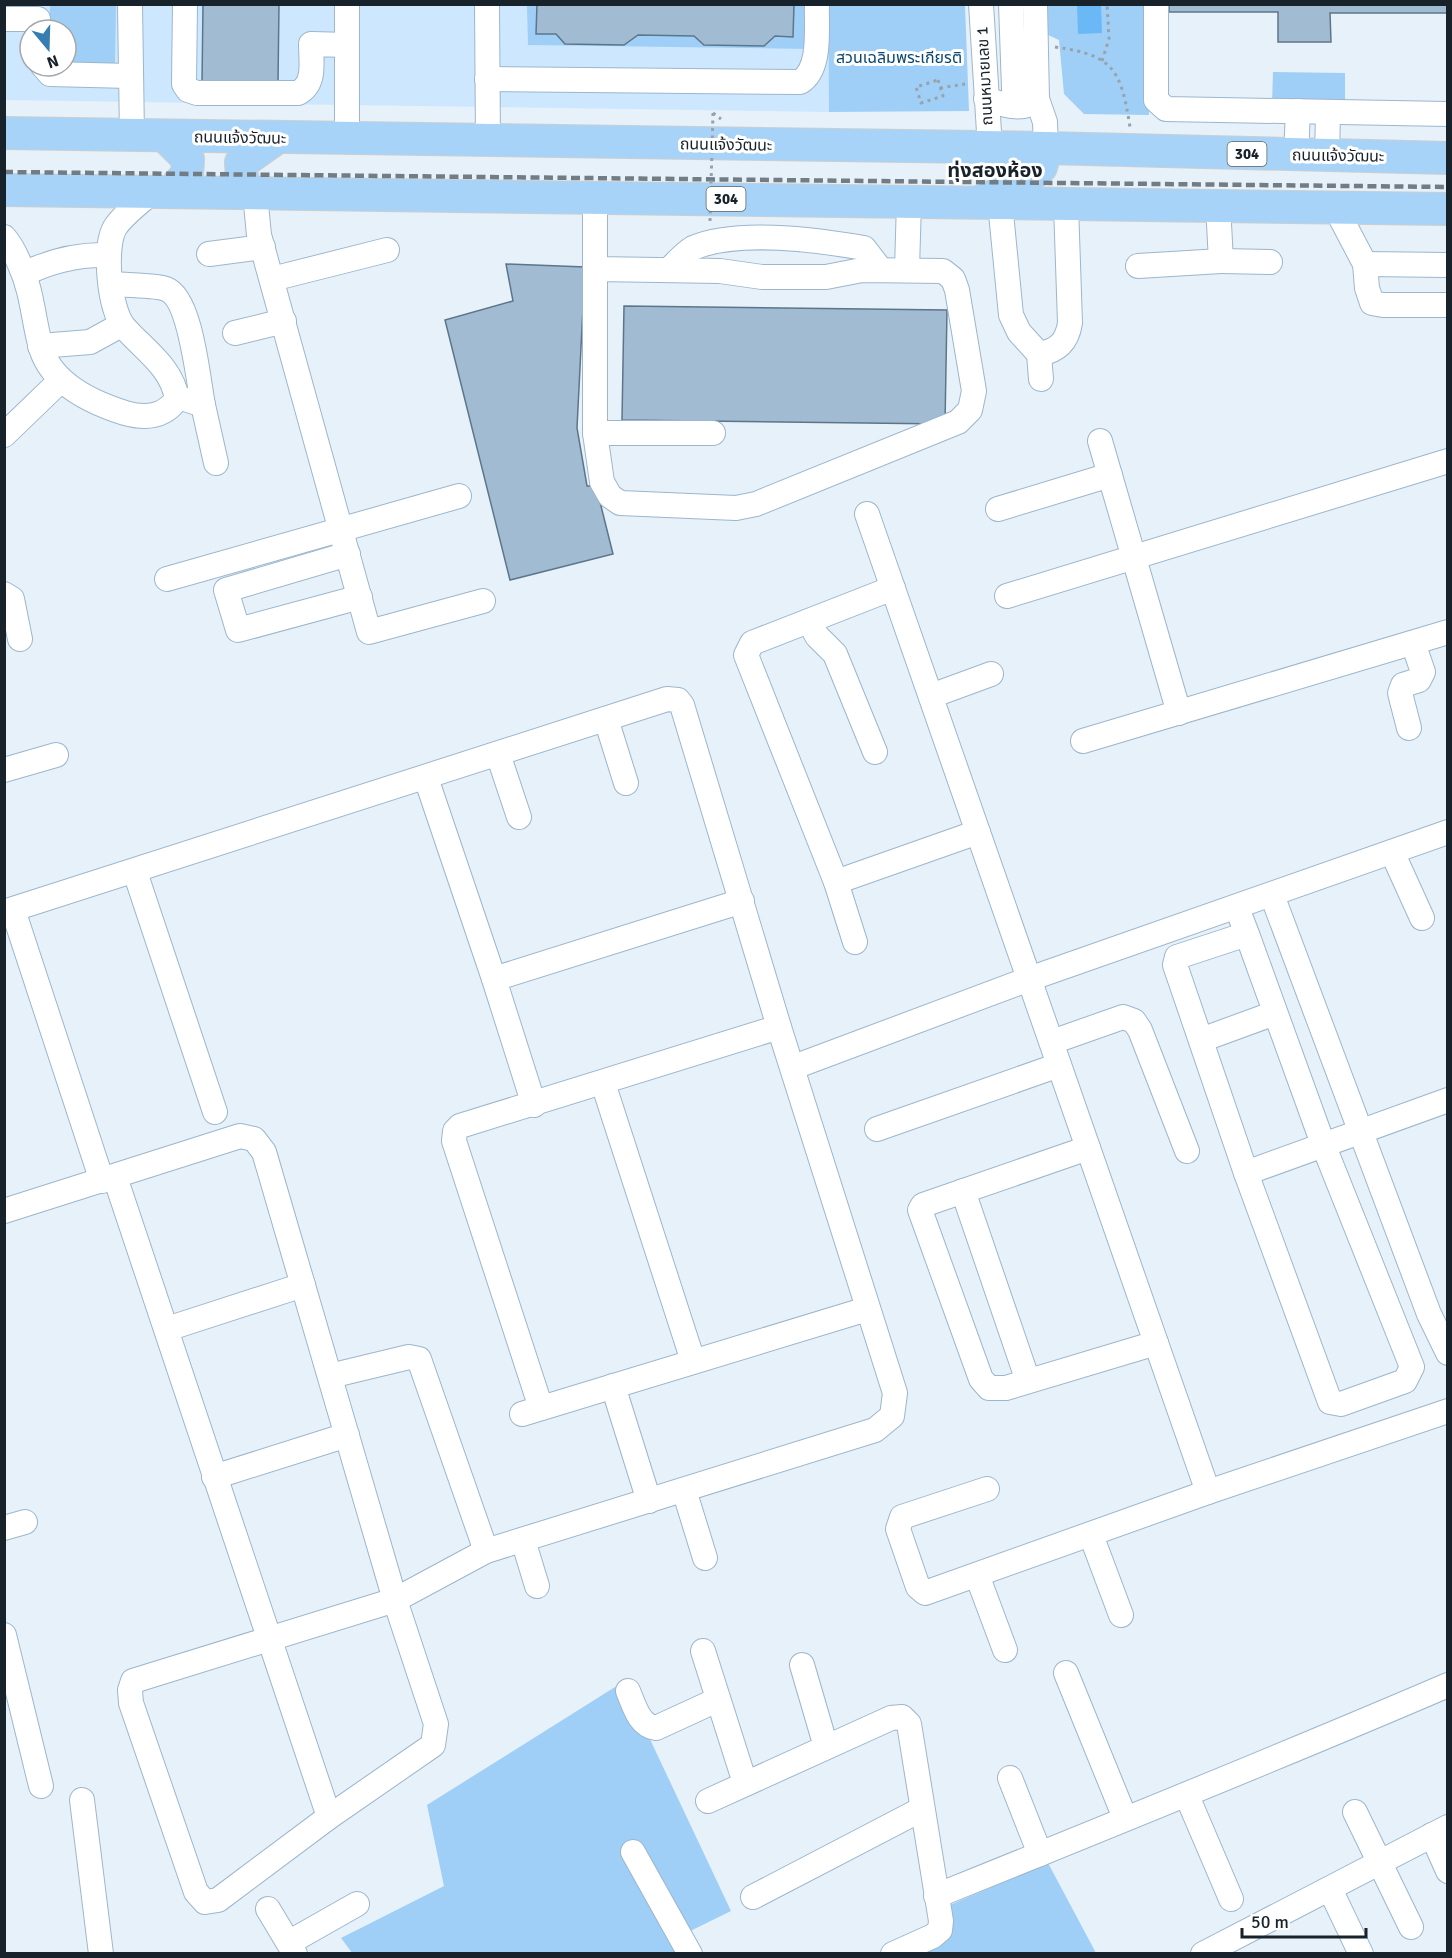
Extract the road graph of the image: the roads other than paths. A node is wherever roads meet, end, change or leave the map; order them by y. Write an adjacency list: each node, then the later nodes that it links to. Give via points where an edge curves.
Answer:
1 (130, 4): 12 (street)
2 (185, 4): 10 (street, via 184,84 197,93 298,93 311,81 311,44)
3 (347, 4): 10 (street)
4 (487, 4): 13 (street)
5 (817, 4): 13 (street, via 813,67 809,77 800,82)
6 (981, 4): 15 (street, ถนนหมายเลข 1)
7 (1011, 4): 14 (street, ถนนหมายเลข 1)
8 (1035, 4): 16 (street)
9 (1156, 4): 17 (street, via 1156,100 1161,106)
10 (347, 45): 24 (street)
11 (78, 75): 12 (street)
12 (130, 76): 21 (street)
13 (487, 79): 25 (street)
14 (1014, 89)
15 (979, 91): 16 (street, via 1021,107 1032,105); 26 (street, ถนนหมายเลข 1)
16 (1037, 99): 27 (street, via 1045,122)
17 (1298, 111): 18 (street); 28 (street)
18 (1329, 112): 19 (street); 29 (street)
19 (1448, 114)
20 (4, 133): 21 (main road, ถนนแจ้งวัฒนะ / 304)
21 (132, 136): 22 (main road, ถนนแจ้งวัฒนะ / 304)
22 (166, 137): 23 (main road, ถนนแจ้งวัฒนะ / 304); 32 (main road, via 188,159 187,175)
23 (275, 139): 24 (main road, ถนนแจ้งวัฒนะ / 304); 33 (main road, via 241,163 242,179)
24 (347, 140): 25 (main road, ถนนแจ้งวัฒนะ / 304)
25 (488, 142): 26 (main road, ถนนแจ้งวัฒนะ / 304)
26 (990, 148): 27 (main road, ถนนแจ้งวัฒนะ / 304)
27 (1046, 148): 28 (main road, ถนนแจ้งวัฒนะ / 304); 36 (main road, via 1041,167)
28 (1296, 155): 29 (main road, ถนนแจ้งวัฒนะ / 304)
29 (1327, 156): 30 (main road, ถนนแจ้งวัฒนะ / 304)
30 (1448, 158)
31 (4, 190): 32 (main road, 304)
32 (162, 192): 33 (main road, 304); 45 (street, via 116,226 109,240)
33 (252, 194): 34 (main road, 304); 42 (street)
34 (595, 196): 35 (main road, 304); 51 (street)
35 (909, 202): 36 (main road, 304); 52 (street)
36 (988, 203): 37 (main road, 304); 63 (street, via 1011,315 1019,332)
37 (1066, 205): 38 (main road, 304); 63 (street, via 1070,323 1059,347)
38 (1218, 205): 39 (main road, 304); 46 (street)
39 (1335, 207): 40 (main road, 304); 48 (street)
40 (1448, 209)
41 (4, 237): 55 (street)
42 (263, 247): 44 (street); 56 (street)
43 (387, 250): 56 (street)
44 (209, 254)
45 (109, 255): 55 (street, via 88,254 39,266); 57 (street)
46 (1221, 261): 47 (street); 49 (street)
47 (1270, 262)
48 (1365, 264): 50 (street); 58 (street, via 1366,288 1372,303)
49 (1138, 266)
50 (1448, 266)
51 (596, 269): 53 (street); 68 (street)
52 (907, 269): 54 (street); 68 (street, via 943,271 953,279 957,290 974,391 970,410 958,422 756,504 736,508 620,503 610,496 602,482)
53 (669, 270): 54 (street, via 762,277 826,277); 54 (street, via 690,250 718,239 819,240 864,248)
54 (881, 270)
55 (24, 274): 62 (street)
56 (272, 279): 59 (street)
57 (111, 284): 60 (street); 67 (street, via 167,289 180,302 188,324)
58 (1448, 305)
59 (284, 321): 61 (street); 78 (street)
60 (122, 325): 62 (street, via 90,342); 66 (street, via 170,375)
61 (235, 333)
62 (40, 346): 65 (street)
63 (1039, 354): 64 (street)
64 (1041, 379)
65 (60, 381): 66 (street, via 105,407 136,416 159,415); 70 (street)
66 (177, 399): 67 (street)
67 (203, 405): 73 (street)
68 (596, 433): 69 (street)
69 (713, 433)
70 (4, 435)
71 (1100, 441): 74 (street)
72 (1448, 461): 80 (street)
73 (216, 463)
74 (1110, 475): 76 (street); 80 (street)
75 (459, 496): 78 (street)
76 (998, 509)
77 (867, 514): 82 (street)
78 (341, 529): 79 (street); 81 (street)
79 (348, 554): 85 (street); 85 (street, via 226,590 238,630)
80 (1135, 558): 84 (street); 93 (street)
81 (166, 579)
82 (893, 588): 87 (street); 92 (street)
83 (4, 594): 89 (street, via 12,599)
84 (1007, 596)
85 (360, 597): 86 (street, via 369,632)
86 (483, 600)
87 (809, 621): 97 (street, via 835,654); 108 (street, via 752,643 746,655)
88 (1448, 632): 90 (street)
89 (21, 639)
90 (1413, 643): 93 (street); 95 (street, via 1423,672 1419,680 1403,685 1400,693)
91 (991, 674): 92 (street)
92 (931, 696): 104 (street)
93 (1179, 713): 96 (street)
94 (606, 719): 98 (street); 102 (street); 110 (street, via 667,699 678,700 682,705)
95 (1408, 728)
96 (1083, 741)
97 (875, 753)
98 (498, 754): 101 (street); 103 (street)
99 (56, 755): 100 (street)
100 (4, 770)
101 (426, 778): 107 (street); 116 (street)
102 (626, 783)
103 (519, 817)
104 (978, 832): 108 (street); 117 (street)
105 (1448, 832): 106 (street)
106 (1392, 852): 109 (street); 113 (street)
107 (135, 872): 112 (street); 127 (street)
108 (836, 882): 115 (street)
109 (1272, 895): 111 (street); 129 (street)
110 (742, 901): 116 (street); 119 (street)
111 (1237, 908): 114 (street); 117 (street)
112 (9, 911): 134 (street)
113 (1422, 918)
114 (1247, 934): 118 (street); 120 (street, via 1177,957 1175,965)
115 (855, 942)
116 (495, 979): 126 (street)
117 (1029, 979): 121 (street); 123 (street)
118 (1275, 1013): 120 (street); 130 (street)
119 (779, 1027): 123 (street); 124 (street)
120 (1201, 1040): 133 (street)
121 (1052, 1042): 122 (street); 132 (street, via 1124,1017 1134,1021)
122 (1059, 1065): 128 (street); 131 (street)
123 (794, 1067): 138 (street)
124 (603, 1083): 126 (street); 143 (street)
125 (1448, 1100): 129 (street)
126 (534, 1105): 146 (street, via 460,1126 454,1141 532,1411)
127 (216, 1112)
128 (877, 1130)
129 (1359, 1131): 130 (street); 139 (street)
130 (1323, 1144): 133 (street); 133 (street, via 1412,1367 1405,1381 1341,1404 1330,1402)
131 (1088, 1148): 135 (street); 141 (street)
132 (1187, 1151)
133 (1246, 1173)
134 (108, 1179): 136 (street); 137 (street, via 240,1136 254,1138 264,1152); 140 (street)
135 (963, 1191): 145 (street); 145 (street, via 923,1205 920,1210 981,1379 989,1388 1006,1388)
136 (4, 1210)
137 (303, 1285): 140 (street); 144 (street)
138 (867, 1310): 143 (street); 151 (street, via 895,1393 892,1416 875,1430)
139 (1438, 1311): 142 (street)
140 (167, 1329): 149 (street)
141 (1156, 1343): 145 (street); 152 (street)
142 (1448, 1353)
143 (693, 1361): 146 (street)
144 (330, 1376): 148 (street); 156 (street, via 409,1357 420,1359)
145 (1028, 1381)
146 (613, 1386): 153 (street)
147 (1448, 1411): 152 (street)
148 (347, 1435): 149 (street); 160 (street)
149 (214, 1477): 163 (street)
150 (987, 1489): 158 (street, via 902,1517 898,1529 918,1587 925,1593)
151 (684, 1490): 153 (street); 157 (street)
152 (1208, 1492): 154 (street)
153 (649, 1501): 155 (street)
154 (1091, 1535): 158 (street); 161 (street)
155 (523, 1540): 156 (street); 159 (street)
156 (486, 1551): 160 (street)
157 (705, 1558)
158 (976, 1575): 164 (street)
159 (537, 1586)
160 (395, 1600): 163 (street); 180 (street, via 436,1724 433,1745)
161 (1121, 1615)
162 (4, 1635): 174 (street)
163 (267, 1639): 180 (street); 180 (street, via 143,1677 133,1681 130,1690 131,1703 196,1892 205,1902 218,1900)
164 (1005, 1650)
165 (703, 1651): 170 (street)
166 (802, 1665): 171 (street)
167 (1066, 1673): 181 (street)
168 (1448, 1685): 175 (street)
169 (628, 1691): 170 (street, via 642,1722 656,1728)
170 (717, 1700): 173 (street)
171 (826, 1747): 173 (street); 178 (street, via 891,1718 902,1717 909,1724)
172 (1010, 1778): 184 (street)
173 (746, 1783): 177 (street)
174 (41, 1786)
175 (1187, 1796): 181 (street); 190 (street)
176 (82, 1800): 195 (street)
177 (708, 1800)
178 (922, 1809): 188 (street); 189 (street)
179 (1355, 1812): 185 (street)
180 (329, 1817)
181 (1125, 1818): 184 (street)
182 (1440, 1831): 185 (street); 186 (street)
183 (633, 1852): 196 (street)
184 (1040, 1854): 188 (street)
185 (1380, 1861): 187 (street); 193 (street)
186 (1448, 1871)
187 (1330, 1889): 198 (street); 199 (street)
188 (936, 1896): 197 (street, via 940,1930)
189 (753, 1897)
190 (1231, 1899)
191 (357, 1904): 194 (street)
192 (268, 1909): 194 (street)
193 (1411, 1927)
194 (293, 1948)
195 (101, 1953)
196 (690, 1953)
197 (893, 1953)
198 (1203, 1953)
199 (1361, 1953)

